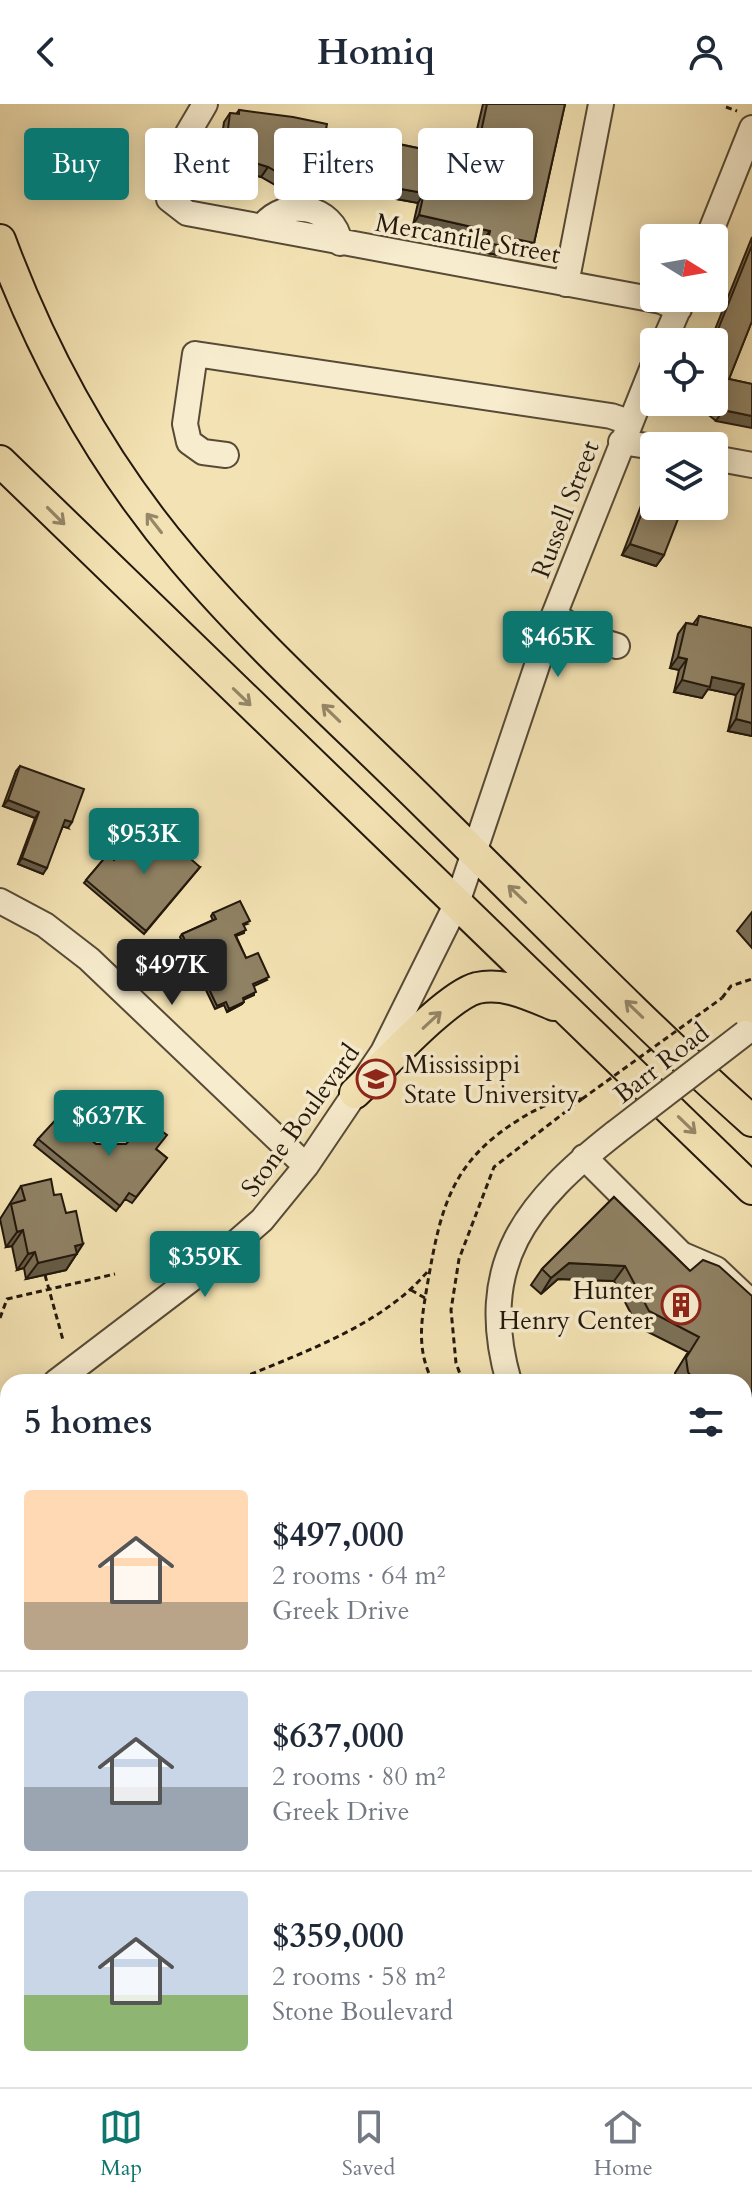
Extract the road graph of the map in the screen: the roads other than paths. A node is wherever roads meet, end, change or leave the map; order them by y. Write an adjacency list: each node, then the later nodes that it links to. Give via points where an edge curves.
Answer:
1 (205, 104): 6 (street, Mercantile Street, via 173,162 167,185 169,199 187,213)
2 (601, 104): 6 (street)
3 (745, 120): 4 (street)
4 (712, 224)
5 (0, 240): 17 (main road, one-way to 5, via 265,649 181,558 118,474 78,409)
6 (566, 284): 7 (street, Mercantile Street)
7 (640, 297)
8 (640, 397): 9 (street, Russell Street)
9 (625, 432): 10 (street); 11 (street, via 611,416 195,354 185,424 189,442 203,452); 15 (street, Russell Street)
10 (640, 440)
11 (226, 455)
12 (0, 461): 19 (main road, one-way to 19)
13 (728, 461): 14 (street)
14 (752, 465)
15 (554, 615): 16 (street, via 591,638); 17 (street, Russell Street)
16 (617, 646)
17 (473, 851): 19 (street, Russell Street); 23 (main road, one-way to 17)
18 (0, 901): 25 (street, via 45,925 89,959)
19 (457, 903): 20 (main road); 22 (street, Stone Boulevard, via 400,1020)
20 (571, 1012): 22 (main road, one-way to 20, via 452,1002 475,989 522,992); 26 (main road, one-way to 26)
21 (748, 1031): 24 (street, Barr Road, bridge)
22 (355, 1093): 25 (street, Stone Boulevard)
23 (752, 1121)
24 (584, 1157): 27 (street, via 681,1254 716,1269); 29 (street, Barr Road, via 538,1202 510,1252 499,1312)
25 (306, 1166): 28 (street, Stone Boulevard, via 262,1220 215,1261)
26 (752, 1189)
27 (752, 1303)
28 (67, 1374)
29 (507, 1374)

